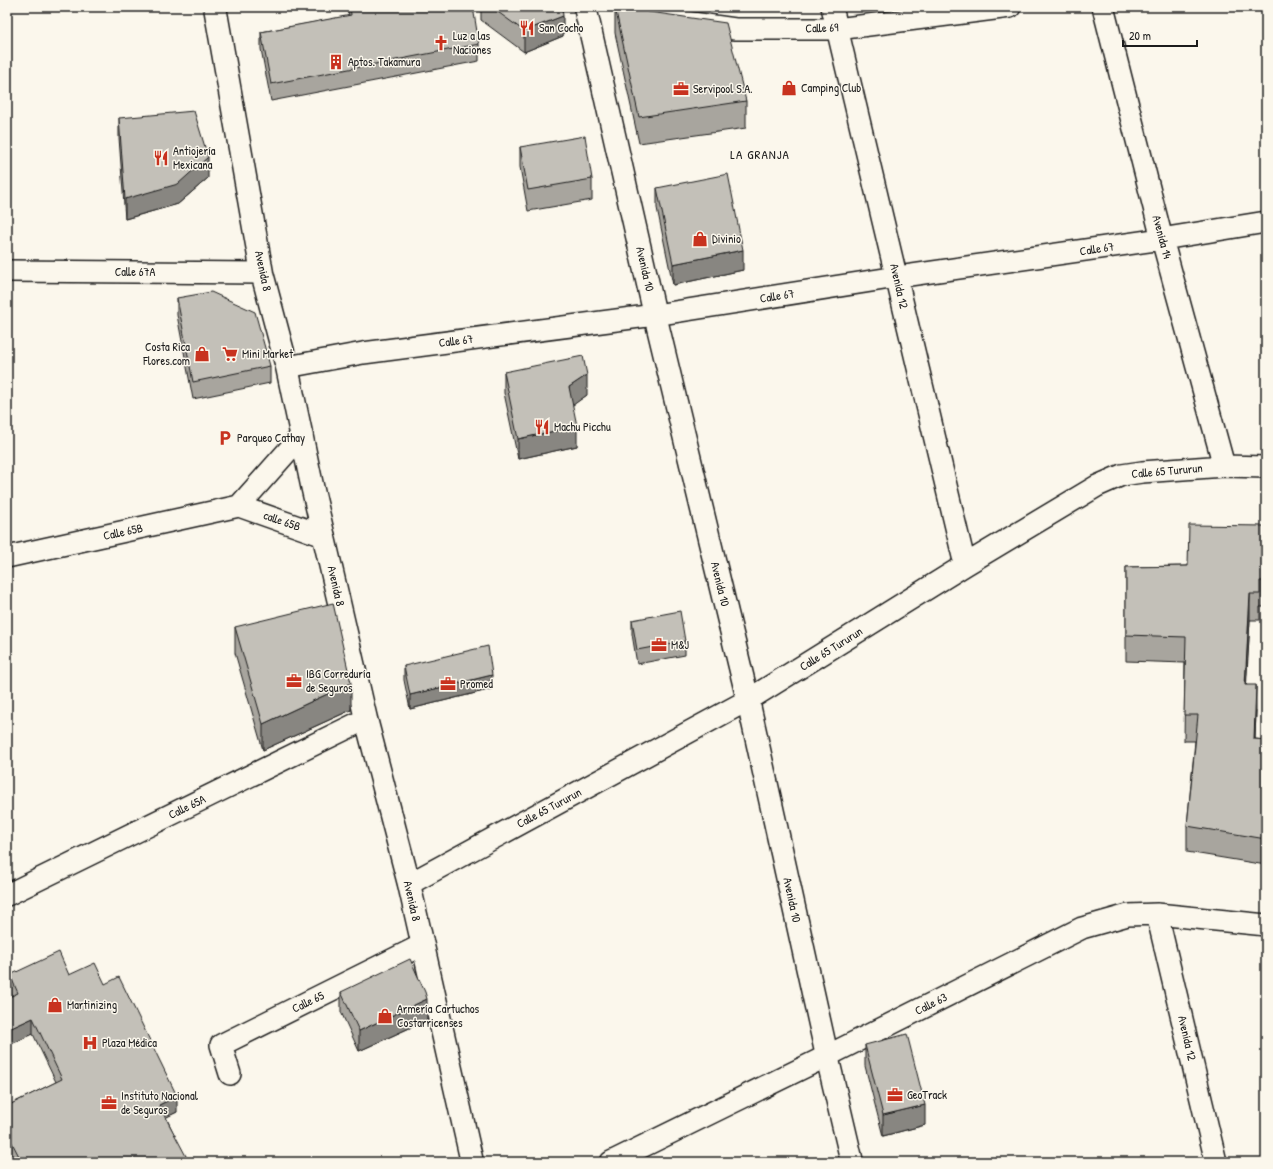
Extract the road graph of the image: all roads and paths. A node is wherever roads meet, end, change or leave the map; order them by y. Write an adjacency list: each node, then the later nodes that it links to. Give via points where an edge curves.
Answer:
1 (215, 7): 11 (street, Avenida 8)
2 (585, 7): 13 (street, Avenida 10)
3 (635, 7): 7 (street, Calle 69, via 685,22 735,29)
4 (832, 7): 7 (street, Avenida 12)
5 (1010, 7): 7 (street, Calle 69)
6 (1103, 7): 9 (street, Avenida 14)
7 (837, 29): 12 (street, Avenida 12)
8 (1266, 222): 9 (street, Calle 67)
9 (1162, 239): 12 (street, Calle 67); 16 (street, Avenida 14)
10 (7, 266): 11 (street, Calle 67A)
11 (262, 273): 14 (street, Avenida 8)
12 (897, 277): 13 (street, Calle 67); 21 (street, Avenida 12)
13 (655, 315): 14 (street, Calle 67, via 363,353); 22 (street, Avenida 10)
14 (287, 367): 15 (street, Avenida 8)
15 (302, 435): 18 (street); 19 (street, Avenida 8)
16 (1224, 466): 17 (street, Calle 65 Tururun); 21 (street, Calle 65 Tururun, via 1122,475 1097,486)
17 (1266, 466)
18 (239, 506): 19 (street, calle 65B); 20 (street, Calle 65B)
19 (324, 536): 23 (street, Avenida 8)
20 (7, 558)
21 (965, 565): 22 (street, Calle 65 Tururun)
22 (748, 700): 24 (street, Calle 65 Tururun); 29 (street, Avenida 10)
23 (366, 719): 24 (street, Avenida 8); 25 (street, Calle 65A)
24 (409, 884): 28 (street, Avenida 8)
25 (7, 895)
26 (1158, 914): 27 (street, Calle 63); 29 (street, Calle 63, via 1128,915 1082,928); 34 (street, Avenida 12)
27 (1266, 925)
28 (422, 945): 30 (street, Calle 65, via 221,1045); 31 (street, Avenida 8)
29 (827, 1056): 32 (street, Calle 63); 33 (street, Avenida 10)
30 (230, 1074)
31 (472, 1162)
32 (611, 1162)
33 (852, 1162)
34 (1216, 1162)

